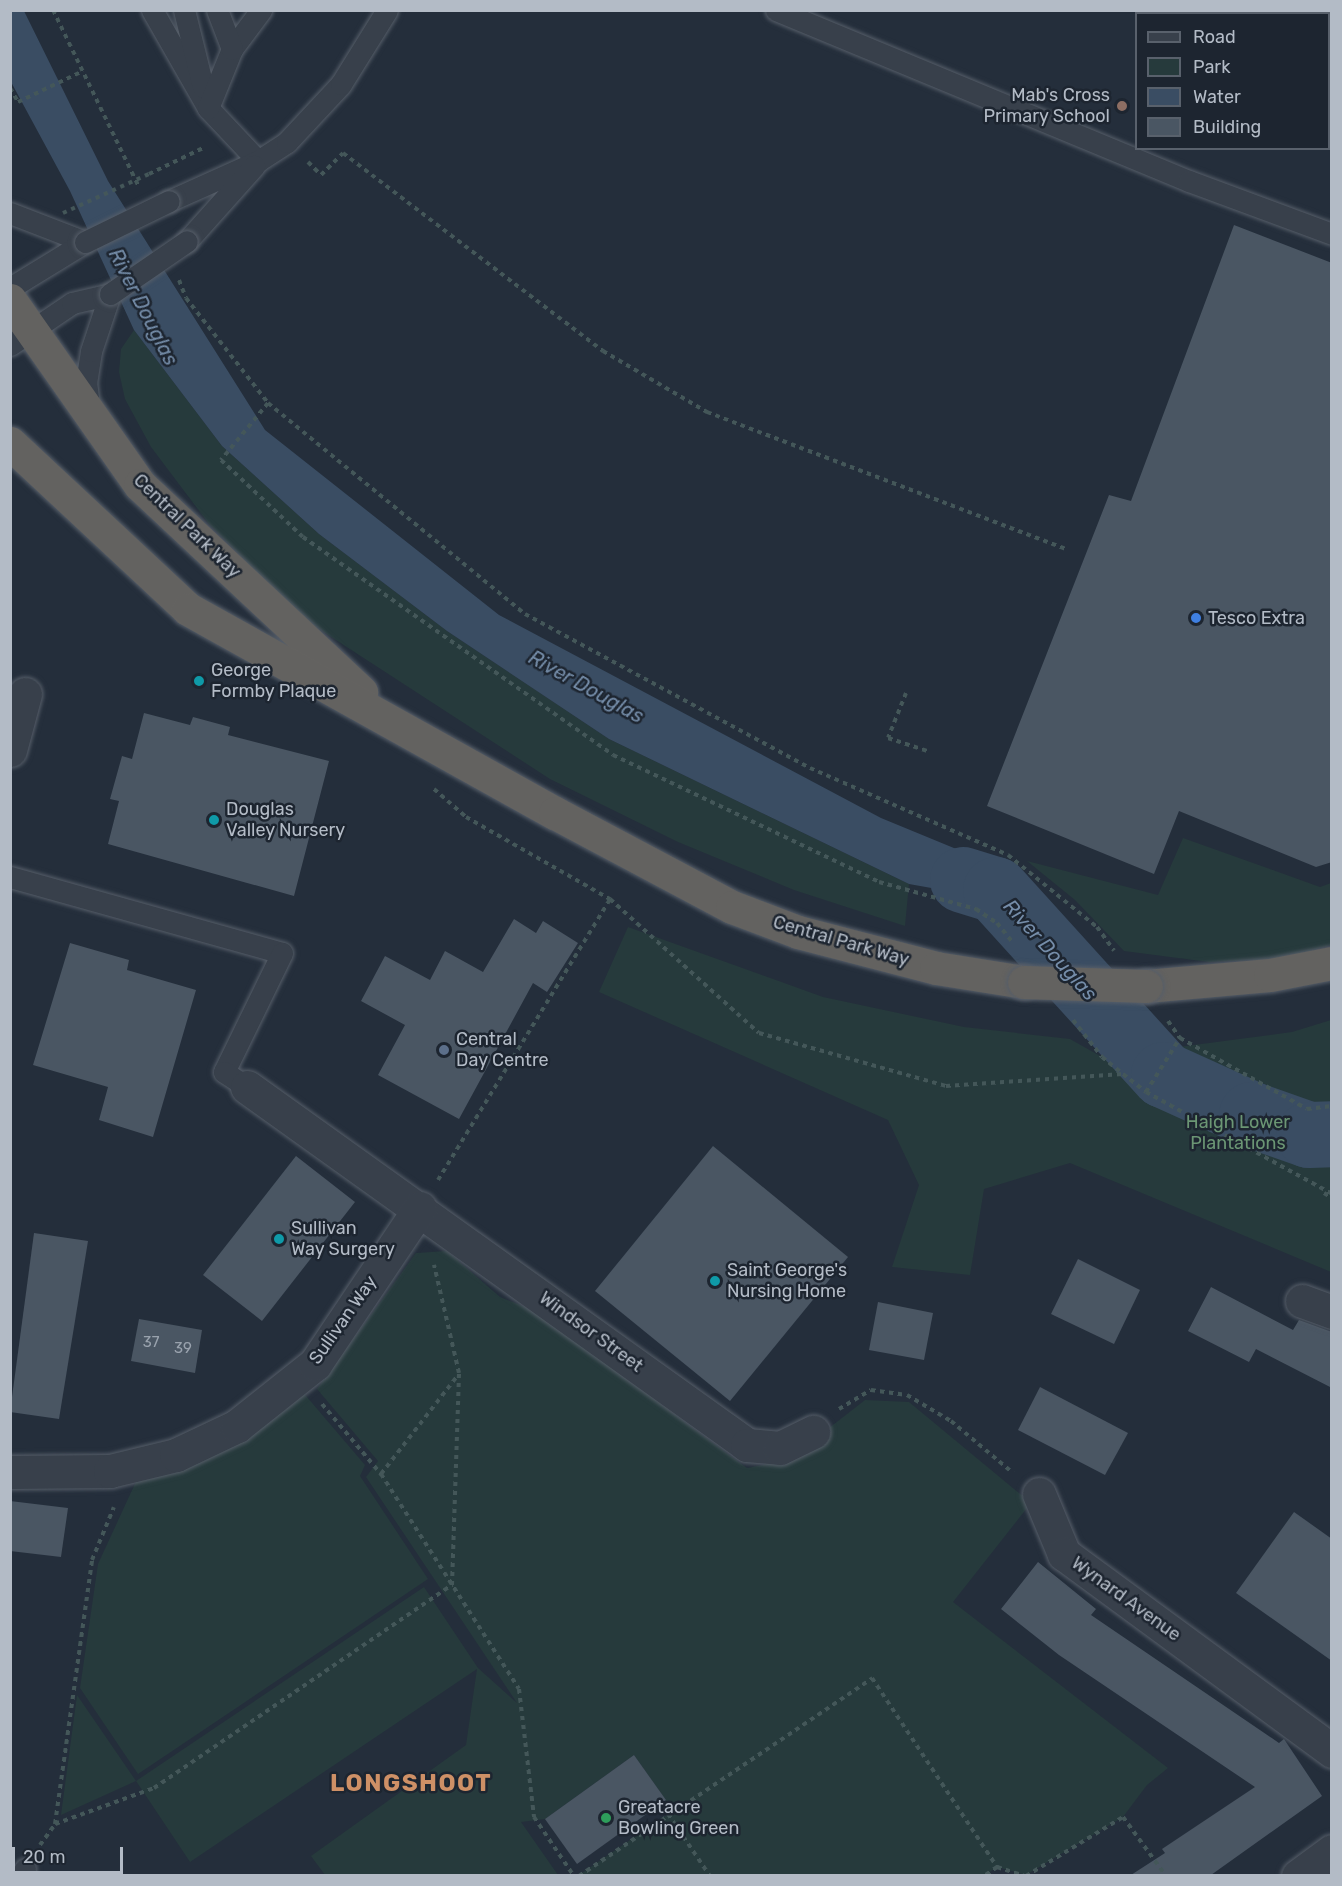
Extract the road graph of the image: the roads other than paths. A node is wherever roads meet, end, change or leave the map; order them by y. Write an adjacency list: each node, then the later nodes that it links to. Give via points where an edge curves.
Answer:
1 (152, 10): 9 (lane)
2 (184, 10): 9 (lane)
3 (216, 10): 8 (lane)
4 (241, 10): 8 (lane)
5 (261, 10): 8 (lane)
6 (387, 10): 10 (lane, via 341,84 286,142)
7 (776, 10): 12 (lane, via 1189,181)
8 (232, 49): 9 (lane)
9 (208, 108): 10 (lane)
10 (258, 161): 13 (lane, bridge); 15 (lane, bridge, via 187,241)
11 (10, 213): 13 (lane)
12 (1332, 234)
13 (86, 242): 14 (lane)
14 (10, 288)
15 (110, 294): 17 (lane, via 72,303); 18 (lane, via 91,351 86,383)
16 (10, 300): 17 (highway, Central Park Way)
17 (20, 337): 18 (highway, Central Park Way)
18 (92, 420): 21 (highway, Central Park Way, via 140,485)
19 (10, 443): 21 (highway, Central Park Way, via 188,609)
20 (25, 694): 22 (street)
21 (409, 732): 24 (highway, Central Park Way, bridge, via 732,907 866,952 1024,982 1146,986 1270,975)
22 (10, 750)
23 (10, 877): 25 (lane, via 282,953 224,1072)
24 (1332, 963)
25 (247, 1087): 26 (street, Windsor Street)
26 (420, 1208): 27 (street, Windsor Street, via 747,1445 780,1448); 28 (street, Sullivan Way, via 300,1378 237,1426 150,1463 70,1475)
27 (813, 1432)
28 (10, 1472)
29 (1040, 1494): 30 (street, Wynard Avenue, via 1064,1554)
30 (1332, 1751)
31 (1332, 1851): 32 (street)
32 (1298, 1875)

